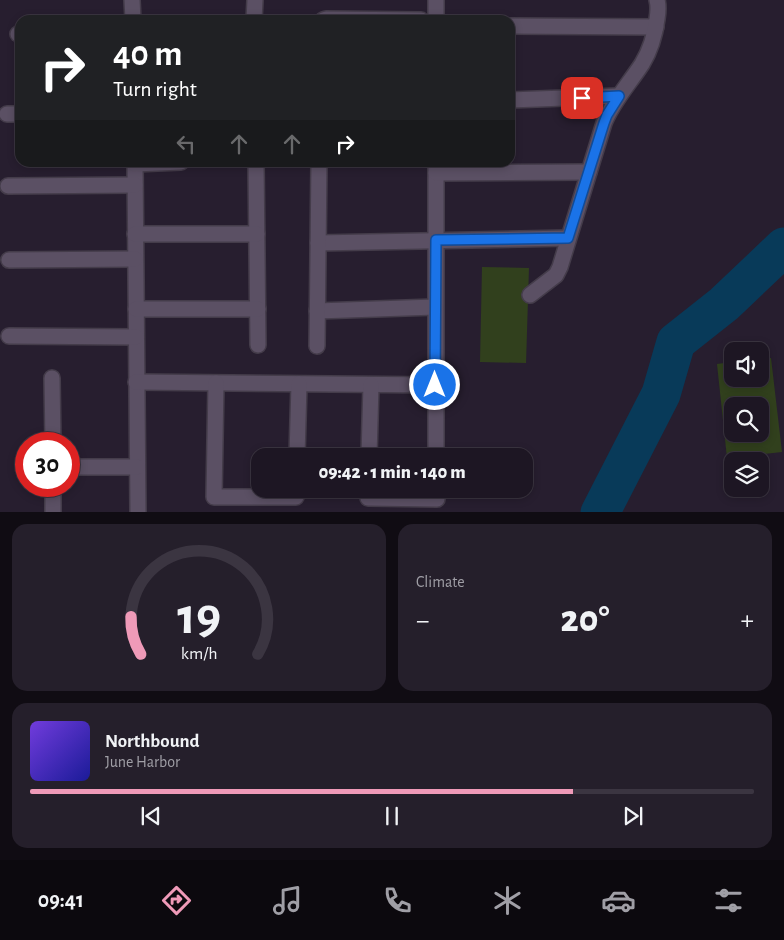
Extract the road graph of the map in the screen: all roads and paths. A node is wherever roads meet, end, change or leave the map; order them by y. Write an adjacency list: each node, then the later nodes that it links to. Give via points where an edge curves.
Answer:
1 (132, 0): 5 (street)
2 (255, 0): 6 (street)
3 (436, 0): 7 (street)
4 (657, 0): 9 (street)
5 (133, 15)
6 (254, 15)
7 (436, 15)
8 (515, 26): 9 (street)
9 (656, 27): 10 (street, via 643,63)
10 (619, 96): 11 (street); 16 (street, via 607,115)
11 (515, 100)
12 (134, 167): 17 (street)
13 (256, 167): 20 (street)
14 (319, 167): 23 (street)
15 (436, 168): 16 (street); 22 (street)
16 (589, 172): 21 (street)
17 (135, 185): 18 (street); 19 (street)
18 (8, 186)
19 (135, 234): 20 (street); 24 (street)
20 (258, 234): 29 (street)
21 (568, 238): 22 (street); 26 (street, via 556,275)
22 (436, 240): 23 (street); 27 (street)
23 (318, 243): 30 (street)
24 (135, 258): 25 (street); 28 (street)
25 (9, 260)
26 (530, 295)
27 (436, 307): 30 (street); 40 (street)
28 (136, 308): 29 (street); 32 (street)
29 (258, 309): 33 (street)
30 (317, 311): 34 (street)
31 (9, 336): 32 (street)
32 (136, 337): 36 (street)
33 (258, 345)
34 (317, 346)
35 (52, 378): 41 (street)
36 (136, 382): 37 (street); 46 (street)
37 (216, 383): 38 (street); 48 (street, via 214,497)
38 (299, 384): 39 (street); 42 (street)
39 (371, 385): 40 (street); 43 (street)
40 (435, 385): 44 (street)
41 (53, 432)
42 (297, 448)
43 (369, 448)
44 (436, 448)
45 (80, 467): 46 (street)
46 (137, 467): 52 (street)
47 (53, 497): 51 (street)
48 (251, 497)
49 (368, 500): 50 (street)
50 (437, 500)
51 (53, 512)
52 (138, 512)

